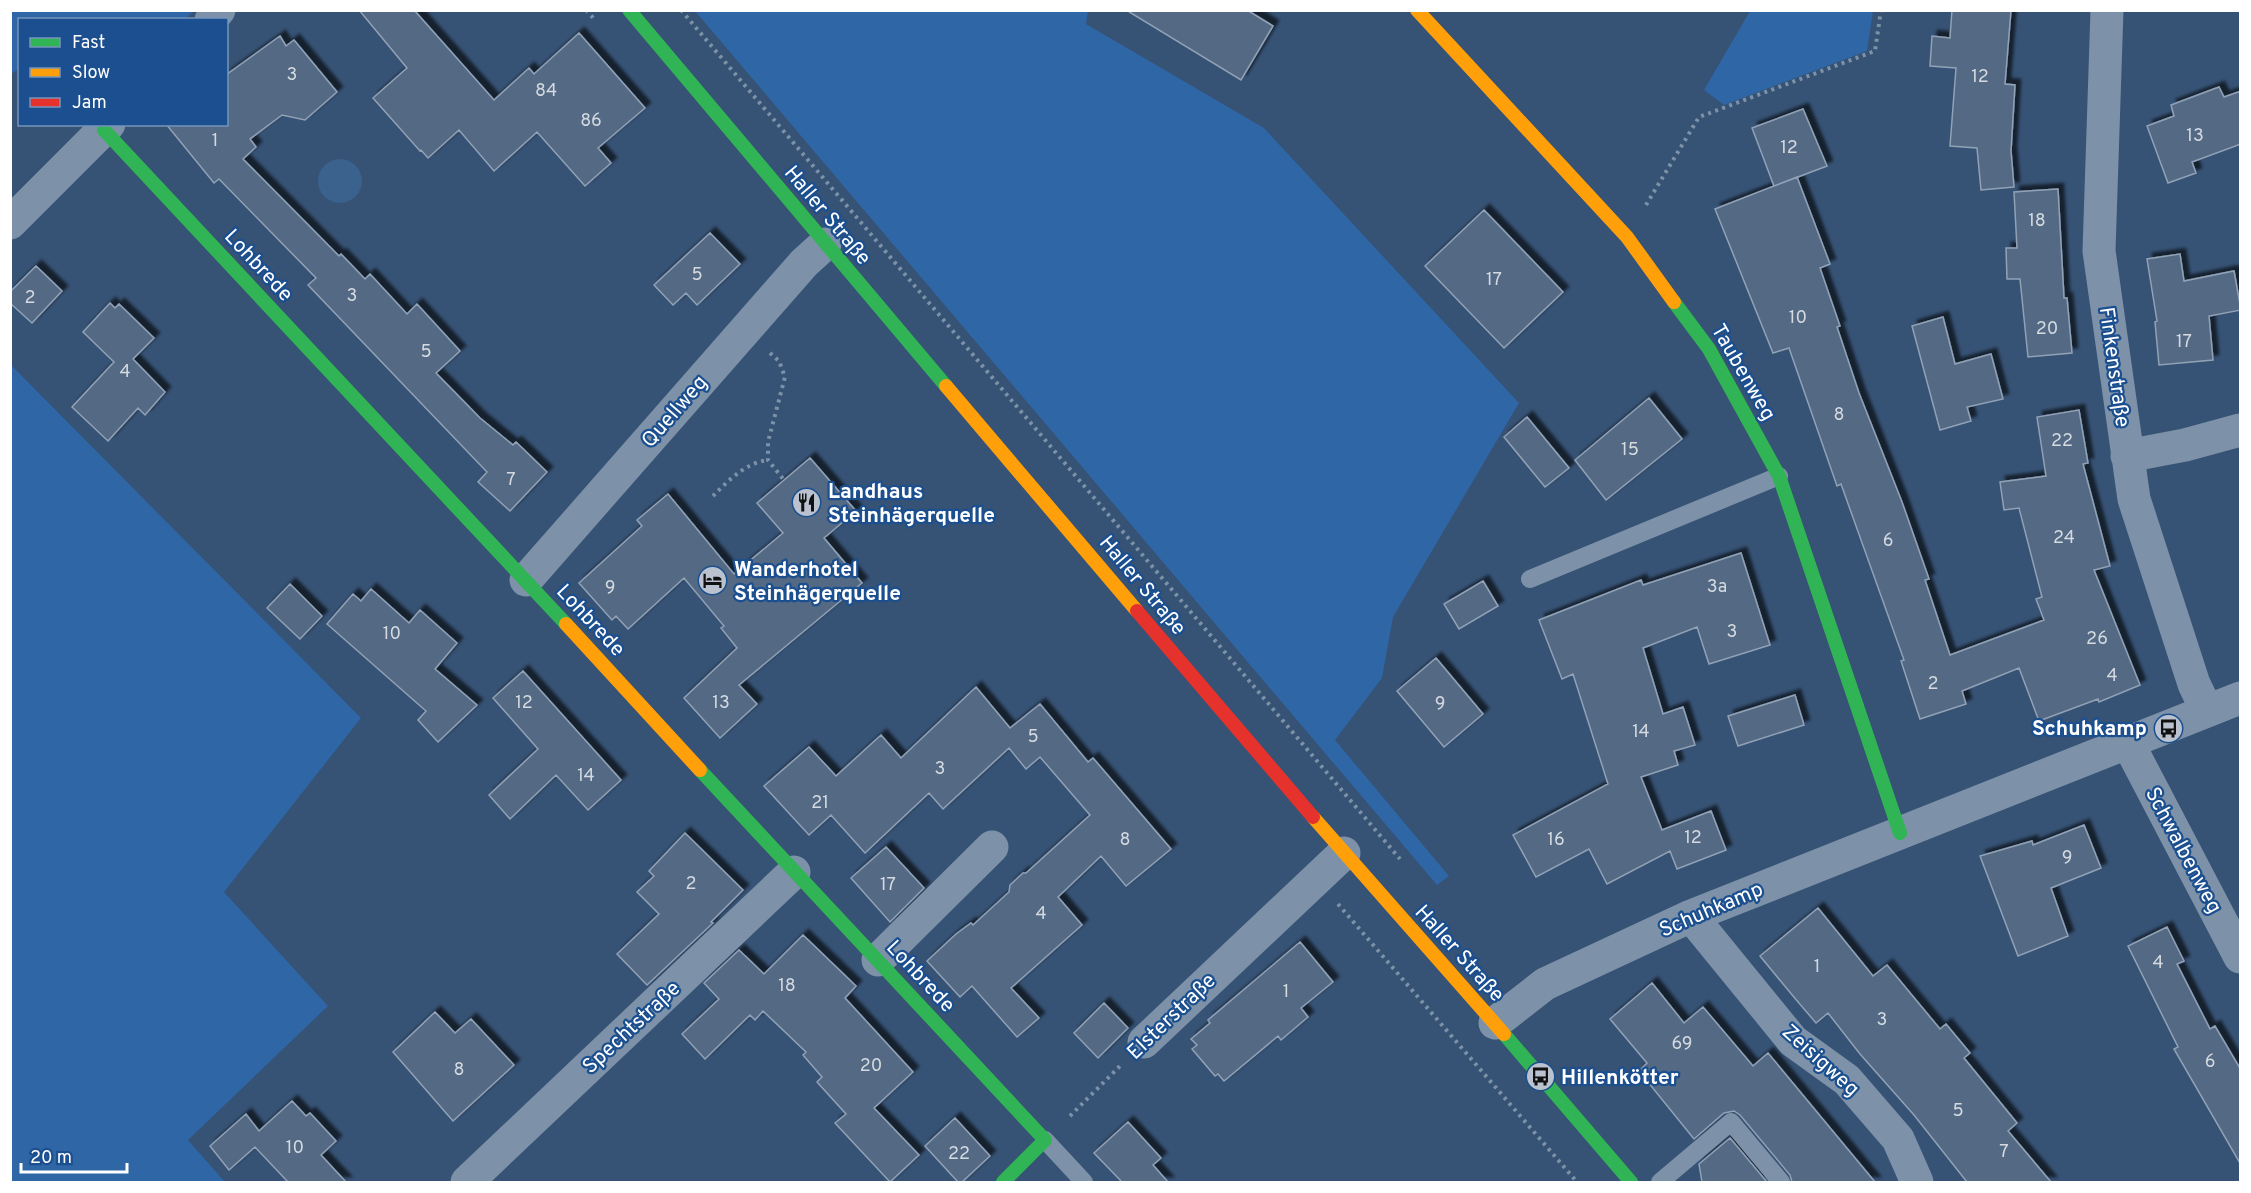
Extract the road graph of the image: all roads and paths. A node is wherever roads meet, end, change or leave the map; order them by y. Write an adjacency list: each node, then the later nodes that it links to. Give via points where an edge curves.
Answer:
1 (629, 10): 9 (street, Haller Straße)
2 (681, 10): 25 (path)
3 (1417, 10): 8 (street, Taubenweg)
4 (1881, 10): 8 (path, via 1875,51 1699,117)
5 (2107, 10): 12 (street, Finkenstraße, via 2099,251)
6 (107, 127): 7 (street); 18 (street, Lohbrede)
7 (10, 223)
8 (1627, 237): 14 (street, Taubenweg, via 1709,349)
9 (825, 244): 10 (street, Quellweg, via 804,262); 24 (street, Haller Straße)
10 (745, 330): 13 (path, via 779,361 784,377 768,442); 18 (street, Quellweg)
11 (2241, 430): 12 (street)
12 (2127, 456): 20 (street, Finkenstraße, via 2134,499 2194,684)
13 (768, 460): 15 (path); 16 (path, via 757,461 733,476)
14 (1779, 476): 17 (lane); 22 (street, Taubenweg)
15 (784, 480)
16 (713, 496)
17 (1530, 579)
18 (526, 580): 26 (street, Lohbrede)
19 (2241, 698): 20 (street, Schuhkamp)
20 (2207, 711): 21 (street, Schuhkamp)
21 (2128, 743): 22 (street, Schuhkamp); 28 (street, Schwalbenweg)
22 (1899, 833): 27 (street, Schuhkamp)
23 (992, 848): 29 (street)
24 (1344, 854): 30 (street, Haller Straße); 31 (street, Elsterstraße)
25 (1405, 865)
26 (794, 872): 29 (street, Lohbrede); 33 (street, Spechtstraße)
27 (1691, 916): 30 (street, Schuhkamp, via 1545,984); 39 (street, Zeisigweg, via 1793,1041 1847,1080 1898,1138)
28 (2241, 957)
29 (878, 960): 32 (street, Lohbrede)
30 (1495, 1023): 36 (street, Haller Straße)
31 (1144, 1042): 32 (path, Elsterstraße)
32 (1045, 1140): 34 (street); 35 (lane)
33 (467, 1182)
34 (1003, 1182)
35 (1084, 1182)
36 (1631, 1182)
37 (1660, 1182): 38 (lane, via 1731,1122)
38 (1782, 1182)
39 (1917, 1182)

